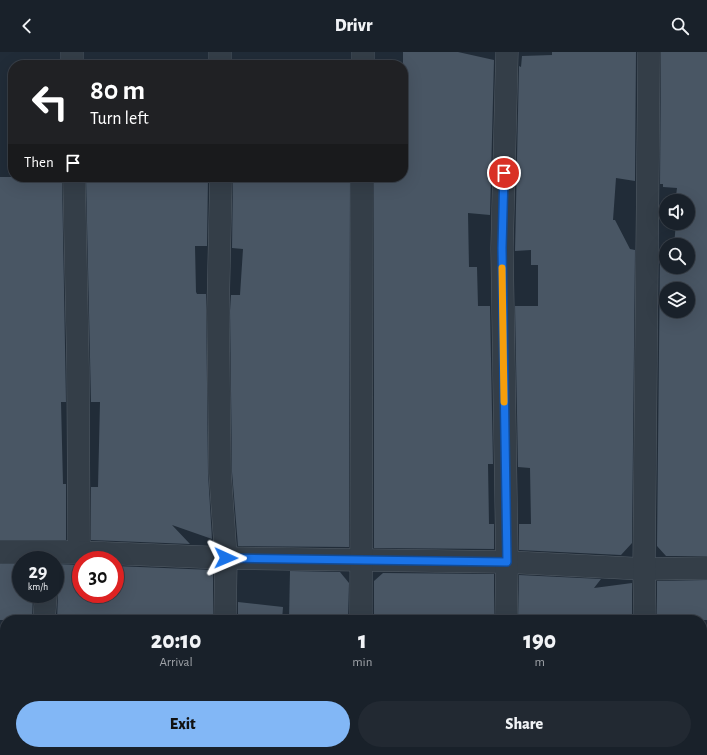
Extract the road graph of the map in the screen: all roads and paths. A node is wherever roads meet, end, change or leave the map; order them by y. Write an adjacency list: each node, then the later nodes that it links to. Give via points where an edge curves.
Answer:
1 (508, 52): 12 (street, via 502,248)
2 (649, 52): 14 (street)
3 (74, 182): 6 (street)
4 (222, 182): 10 (street, via 218,311 220,473)
5 (362, 182): 11 (street)
6 (79, 551)
7 (0, 552): 8 (street)
8 (12, 553)
9 (124, 554): 10 (street)
10 (226, 558): 11 (street); 17 (street)
11 (361, 560): 12 (street); 18 (street)
12 (507, 562): 14 (street); 19 (street)
13 (707, 568): 14 (street)
14 (644, 569): 20 (street)
15 (45, 603): 16 (street)
16 (44, 615)
17 (225, 615)
18 (361, 615)
19 (506, 615)
20 (645, 615)

